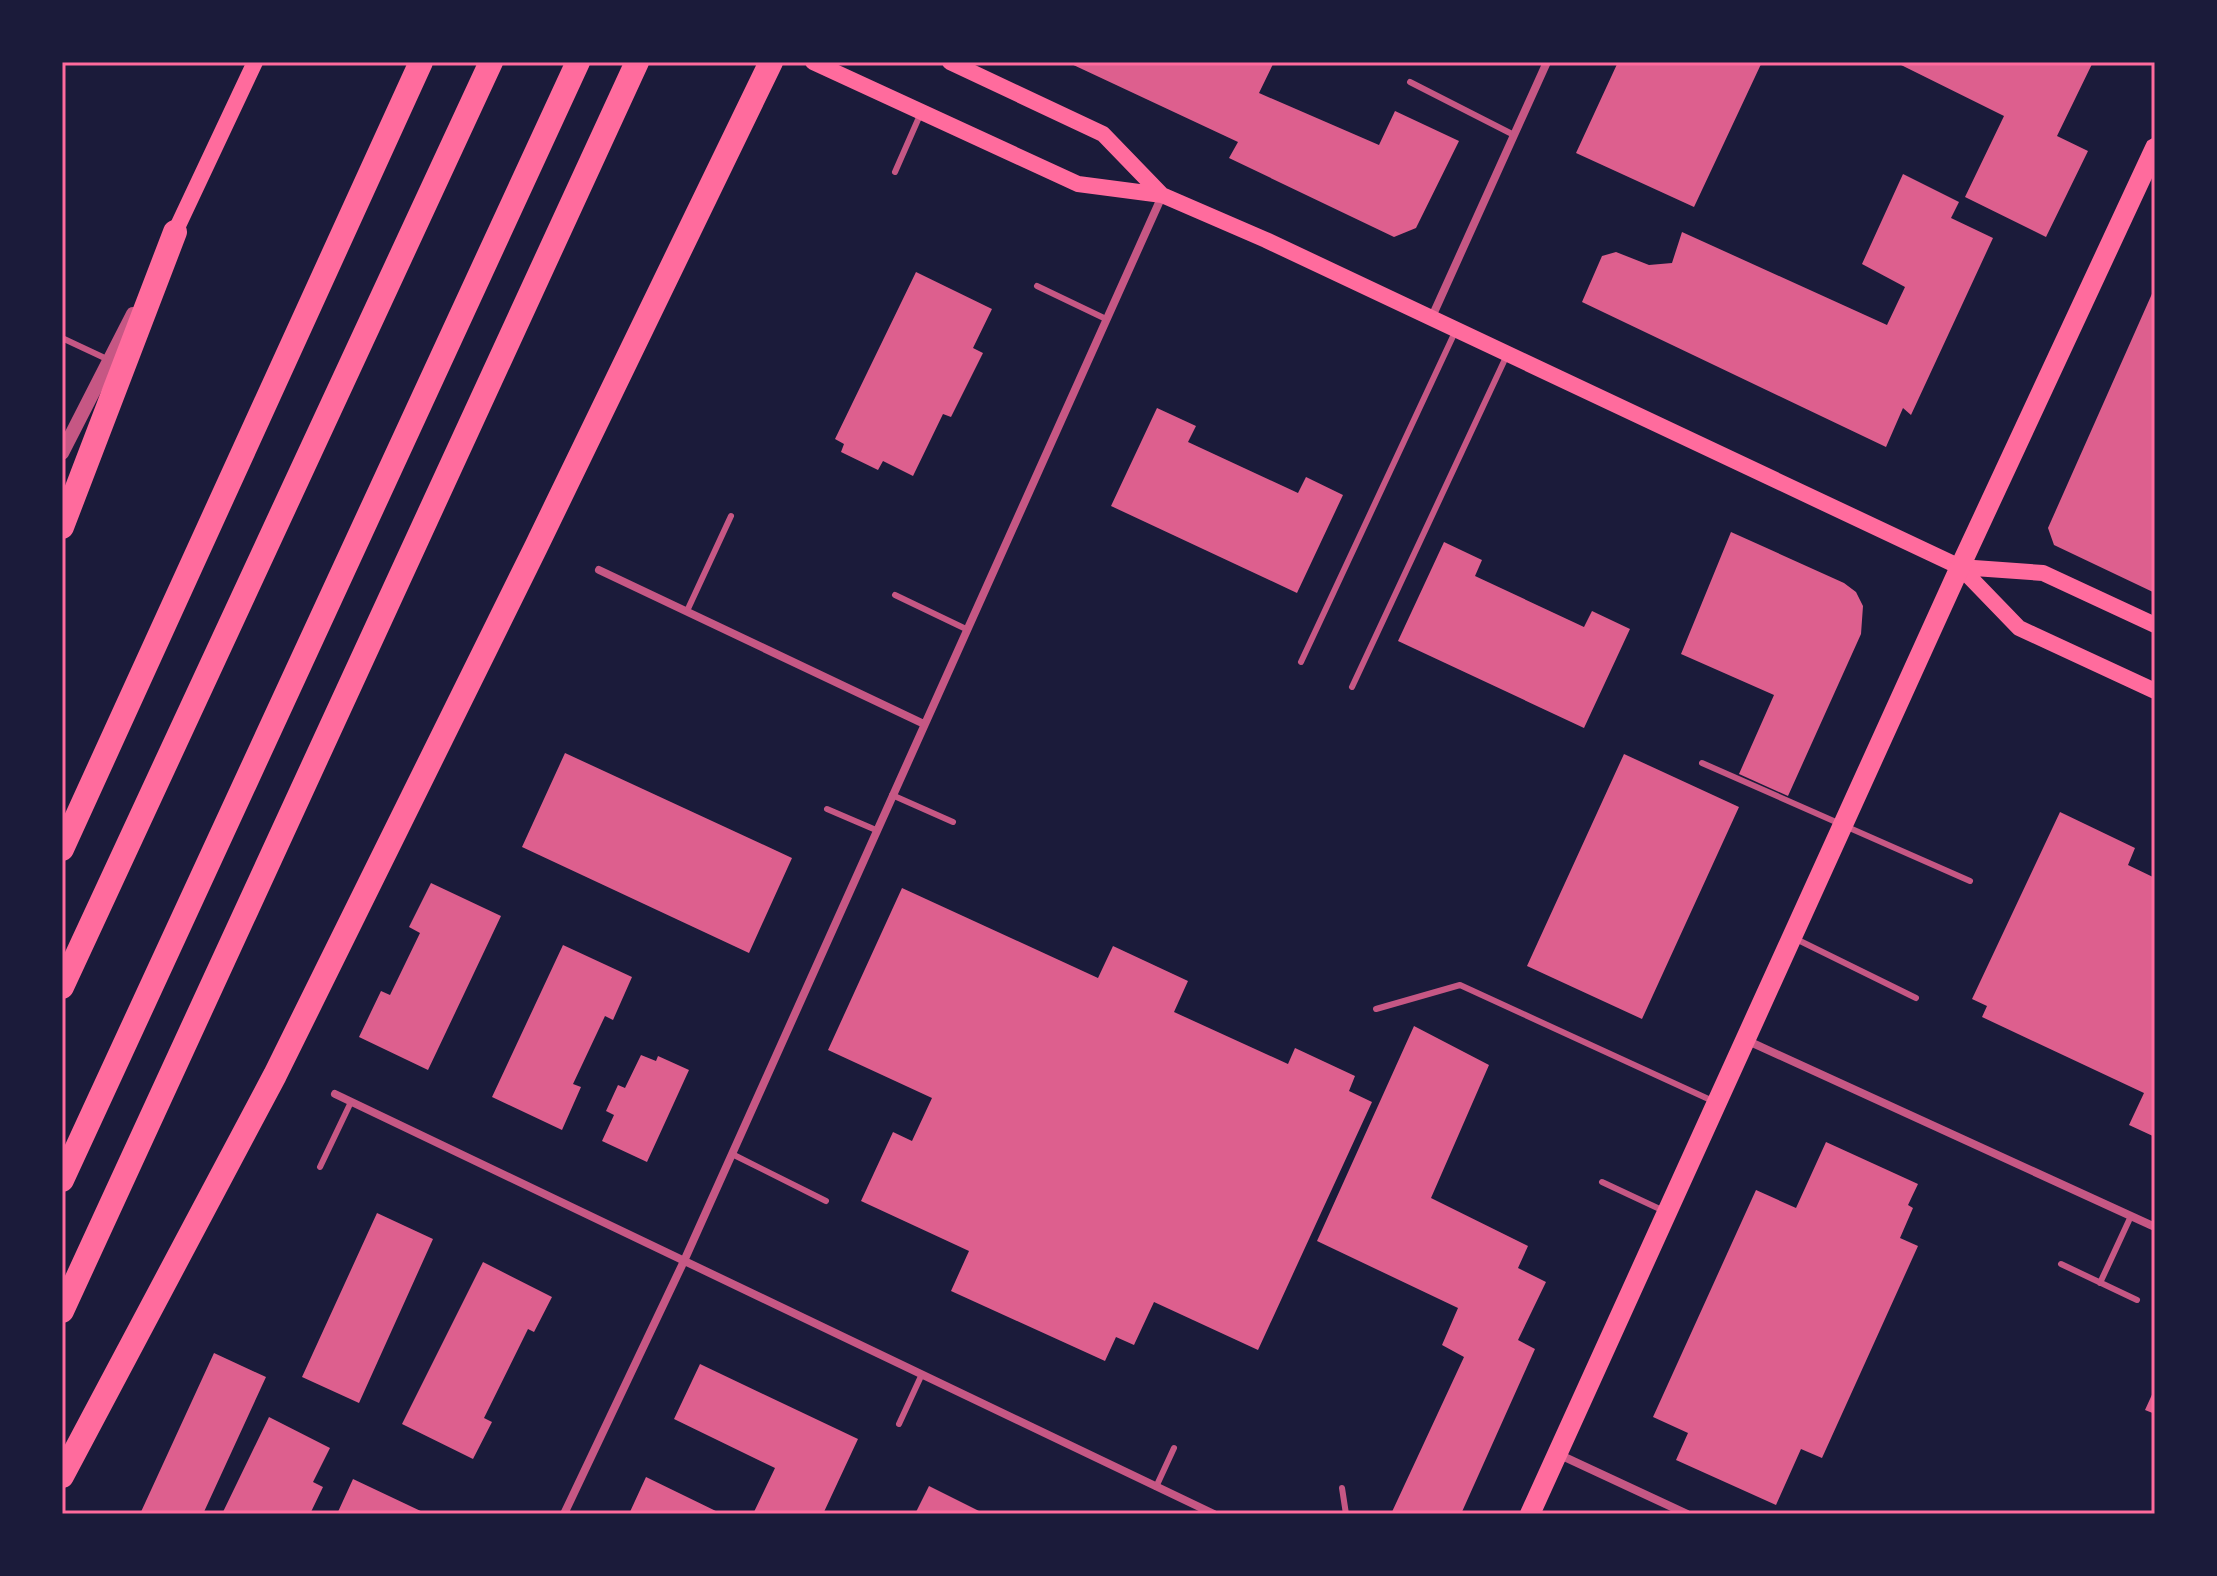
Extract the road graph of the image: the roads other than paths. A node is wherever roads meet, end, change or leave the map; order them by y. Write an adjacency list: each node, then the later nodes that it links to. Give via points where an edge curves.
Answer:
1 (255, 62): 16 (main road)
2 (421, 62): 43 (highway)
3 (491, 62): 46 (highway)
4 (637, 62): 65 (highway)
5 (771, 62): 70 (highway, via 275,1075)
6 (813, 62): 11 (main road)
7 (950, 62): 15 (main road, via 1103,134)
8 (1547, 62): 12 (street)
9 (577, 65): 55 (highway)
10 (1410, 82): 12 (lane)
11 (921, 112): 14 (lane); 15 (main road, via 1078,184)
12 (1514, 135): 19 (street)
13 (2155, 148): 27 (main road)
14 (895, 172)
15 (1162, 195): 18 (street); 19 (main road)
16 (175, 232): 23 (street); 26 (highway)
17 (1037, 286): 18 (lane)
18 (1106, 319): 32 (street)
19 (1430, 320): 20 (main road)
20 (1455, 332): 22 (main road); 33 (lane)
21 (62, 338): 23 (lane)
22 (1507, 356): 27 (main road); 34 (lane)
23 (109, 360): 24 (street)
24 (62, 453)
25 (731, 516): 30 (lane)
26 (62, 527)
27 (1960, 567): 31 (main road, via 2043,573); 35 (main road, via 2019,628); 41 (main road)
28 (599, 570): 30 (street)
29 (895, 595): 32 (lane)
30 (687, 611): 36 (street)
31 (2155, 625)
32 (966, 629): 36 (street)
33 (1301, 662)
34 (1352, 687)
35 (2155, 691)
36 (924, 724): 38 (street)
37 (1702, 763): 41 (lane)
38 (892, 795): 40 (lane); 42 (street)
39 (827, 809): 42 (lane)
40 (953, 822)
41 (1843, 827): 44 (lane); 45 (main road)
42 (876, 830): 53 (street)
43 (62, 849)
44 (1970, 881)
45 (1792, 937): 47 (lane); 49 (main road)
46 (62, 987)
47 (1916, 998)
48 (1376, 1009): 52 (lane, via 1460,985)
49 (1746, 1040): 52 (main road); 59 (street)
50 (335, 1094): 51 (street)
51 (351, 1102): 54 (lane); 61 (street)
52 (1718, 1103): 58 (main road)
53 (732, 1154): 57 (lane); 61 (street)
54 (320, 1167)
55 (62, 1180)
56 (1602, 1182): 58 (lane)
57 (826, 1201)
58 (1667, 1213): 69 (main road)
59 (2131, 1216): 60 (street); 63 (lane)
60 (2155, 1227)
61 (684, 1261): 66 (street); 73 (street)
62 (2061, 1264): 63 (lane)
63 (2100, 1283): 64 (lane)
64 (2137, 1300)
65 (62, 1311)
66 (922, 1374): 67 (lane); 71 (street)
67 (899, 1424)
68 (1174, 1448): 71 (lane)
69 (1557, 1454): 76 (main road); 77 (street)
70 (62, 1476)
71 (1156, 1487): 74 (street)
72 (1342, 1488): 75 (lane)
73 (564, 1514)
74 (1214, 1514)
75 (1346, 1514)
76 (1530, 1514)
77 (1687, 1514)

